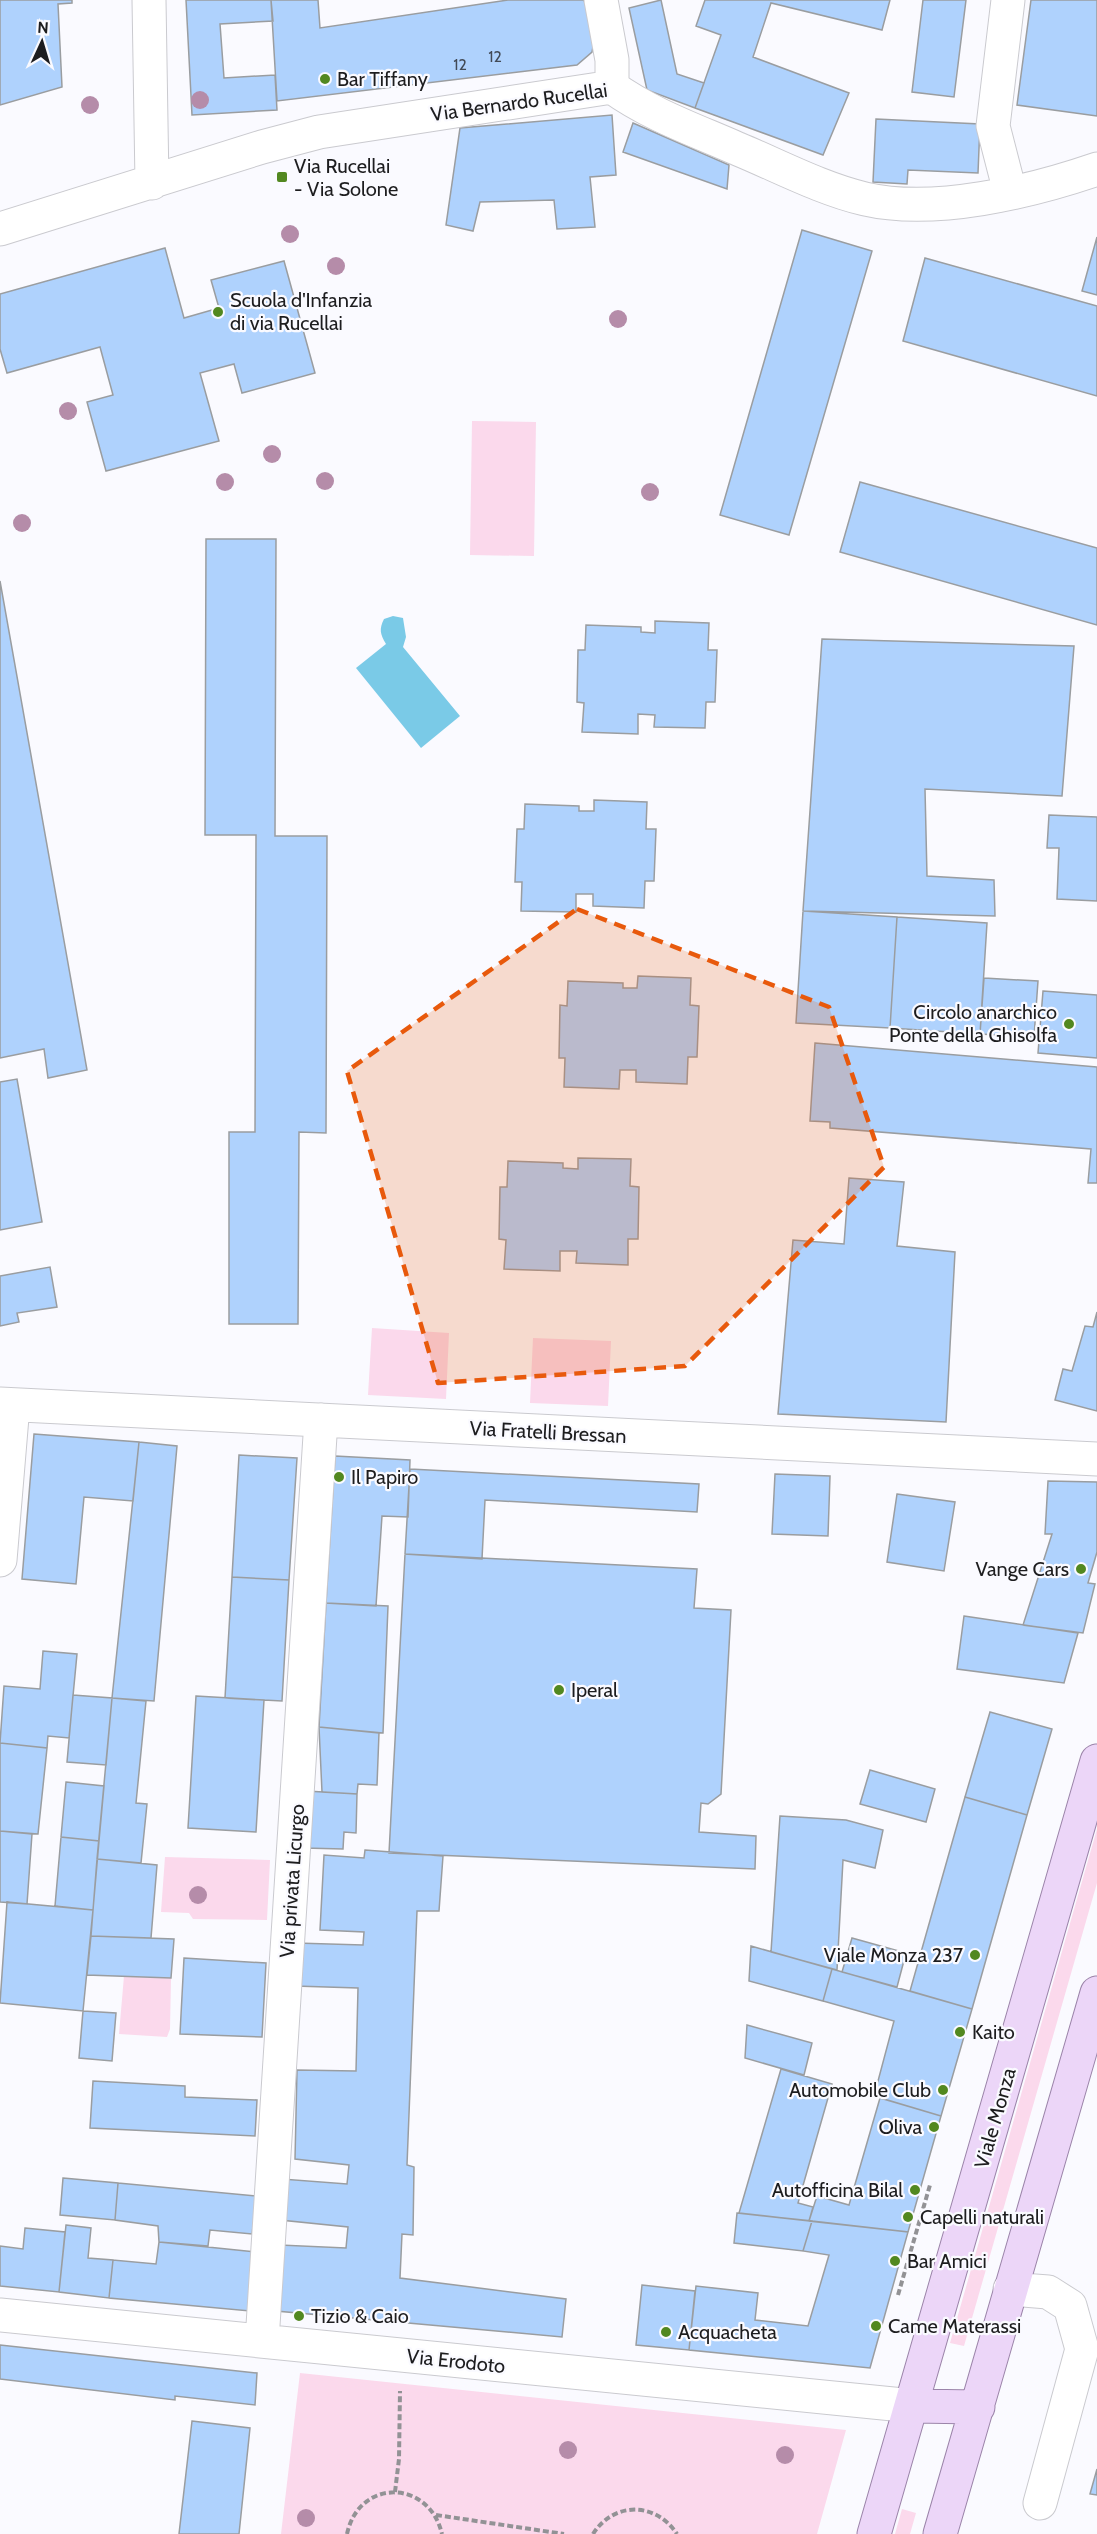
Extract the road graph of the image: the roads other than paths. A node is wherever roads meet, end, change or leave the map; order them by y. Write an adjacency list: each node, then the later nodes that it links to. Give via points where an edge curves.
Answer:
1 (149, 0): 6 (street)
2 (601, 0): 4 (street, via 611,52)
3 (1008, 0): 7 (street, via 993,126)
4 (612, 87): 6 (street, Via Bernardo Rucellai, via 319,132); 7 (street, Via Bernardo Rucellai, via 663,117 862,198 899,204 933,203)
5 (1097, 169): 7 (street, Via Bernardo Rucellai)
6 (152, 183): 8 (street, Via Bernardo Rucellai)
7 (1010, 192)
8 (0, 229)
9 (7, 1404): 10 (street, Via Fratelli Bressan); 12 (street)
10 (321, 1420): 11 (street, Via Fratelli Bressan); 17 (street, Via privata Licurgo)
11 (1097, 1459)
12 (0, 1560)
13 (1097, 1761): 18 (main road, Viale Monza)
14 (1097, 1994): 15 (main road)
15 (1010, 2289): 19 (main road); 20 (street, via 1048,2292 1070,2306 1082,2349)
16 (0, 2315): 17 (street, Via Erodoto)
17 (262, 2341): 18 (street, Via Erodoto)
18 (913, 2406): 19 (main road); 21 (main road, Viale Monza)
19 (978, 2407): 22 (main road)
20 (1040, 2503)
21 (874, 2534)
22 (940, 2534)

